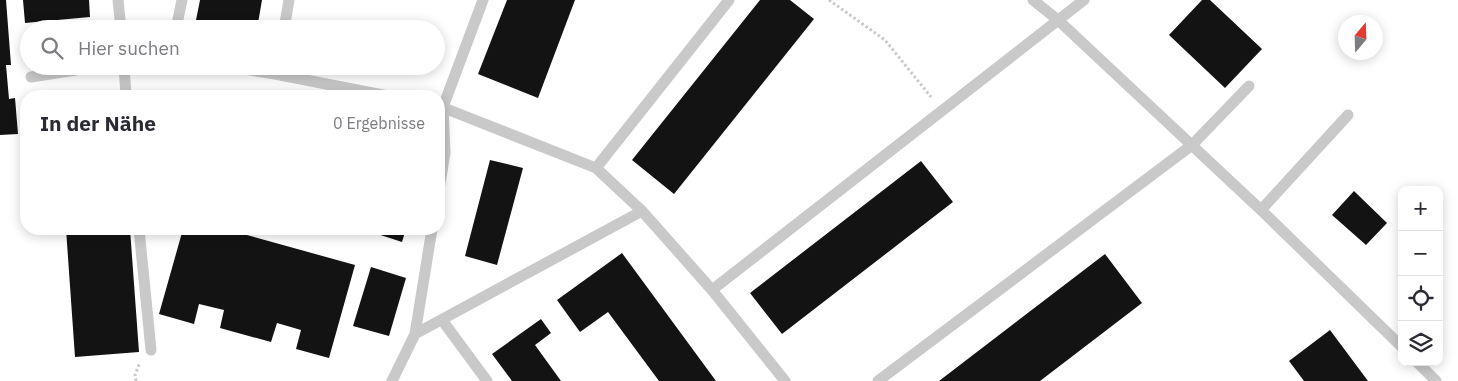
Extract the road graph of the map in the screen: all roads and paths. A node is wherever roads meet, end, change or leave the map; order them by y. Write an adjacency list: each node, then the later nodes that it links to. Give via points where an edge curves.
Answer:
1 (118, 0): 9 (lane)
2 (182, 0): 10 (lane)
3 (289, 0): 11 (lane)
4 (483, 0): 20 (lane)
5 (729, 0): 25 (lane)
6 (829, 0): 22 (path, via 885,40)
7 (1033, 0): 12 (lane)
8 (1084, 0): 12 (lane)
9 (120, 20)
10 (178, 20)
11 (286, 20)
12 (1058, 20): 22 (lane); 24 (lane)
13 (43, 75): 16 (lane)
14 (125, 75): 18 (lane)
15 (298, 75): 19 (lane)
16 (30, 77)
17 (1249, 86): 24 (lane)
18 (126, 90)
19 (362, 90)
20 (445, 97)
21 (445, 109): 25 (lane)
22 (942, 111): 30 (lane)
23 (1348, 115): 26 (lane)
24 (1192, 145): 26 (lane); 39 (lane)
25 (596, 168): 27 (lane)
26 (1261, 210): 33 (lane)
27 (642, 211): 30 (lane); 31 (lane)
28 (140, 235): 34 (lane)
29 (431, 235): 32 (lane)
30 (712, 290): 38 (lane)
31 (442, 320): 32 (lane); 37 (lane)
32 (415, 334): 36 (lane)
33 (1398, 343)
34 (151, 350)
35 (1421, 366): 40 (lane)
36 (392, 381)
37 (487, 381)
38 (785, 381)
39 (878, 381)
40 (1436, 381)

